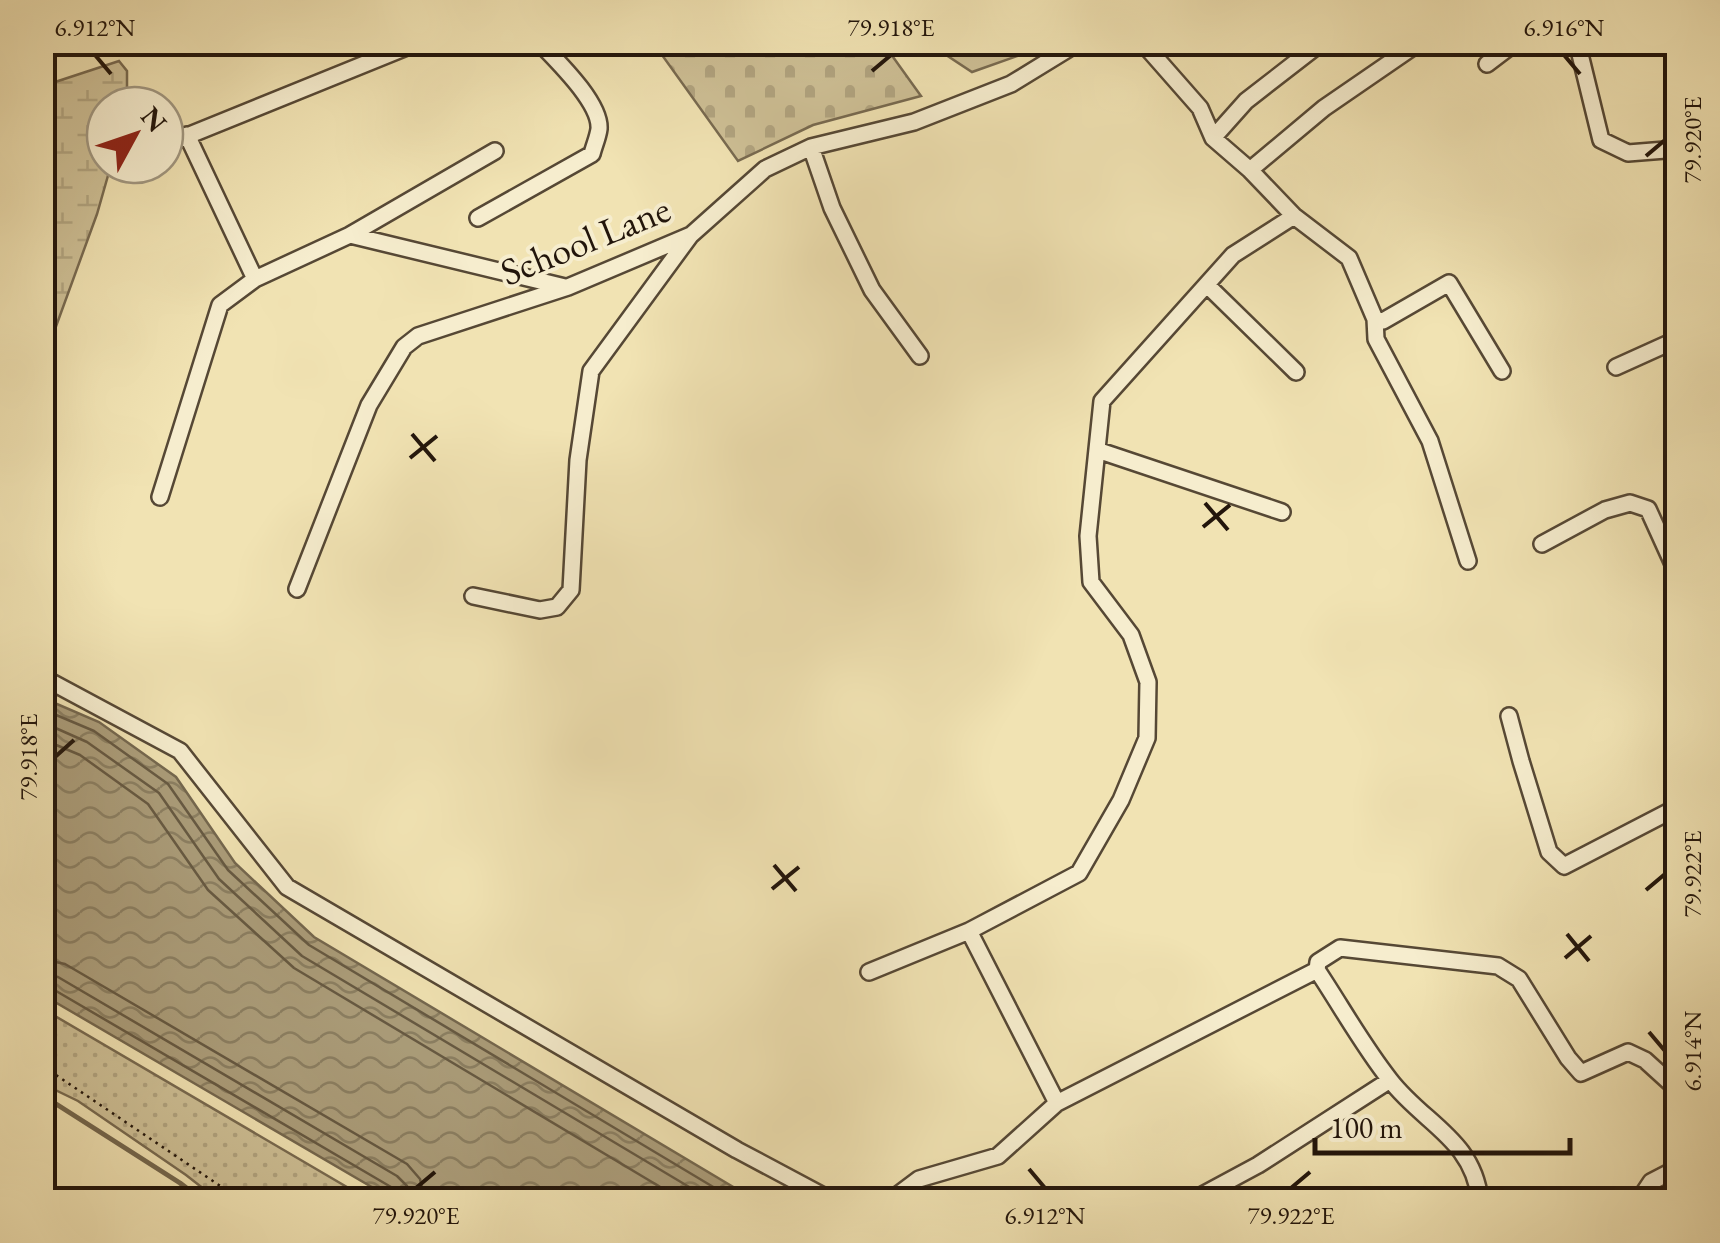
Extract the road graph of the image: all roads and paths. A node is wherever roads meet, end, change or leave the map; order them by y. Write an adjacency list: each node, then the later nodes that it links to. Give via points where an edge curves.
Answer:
1 (419, 42): 10 (street)
2 (539, 42): 17 (street, via 594,108 599,127 592,154)
3 (1073, 42): 12 (street, School Lane, via 1010,84 946,110)
4 (1142, 42): 11 (street, via 1200,108)
5 (1322, 42): 11 (street, via 1246,101)
6 (1420, 42): 15 (street, via 1324,108)
7 (1516, 42): 9 (street)
8 (1577, 42): 13 (street, via 1602,140 1628,152)
9 (1486, 64)
10 (187, 135): 20 (street)
11 (1213, 138): 15 (street)
12 (811, 147): 19 (street, School Lane, via 765,169); 25 (street, via 872,290)
13 (1678, 149)
14 (495, 151): 18 (street)
15 (1250, 170): 16 (street)
16 (1294, 216): 21 (street, via 1233,255); 23 (street, via 1349,258)
17 (478, 218)
18 (350, 235): 20 (street); 22 (street)
19 (691, 235): 22 (street, School Lane); 36 (street, via 591,371 571,590 557,607 540,610)
20 (255, 279): 30 (street, via 220,305)
21 (1207, 285): 28 (street); 29 (street, via 1102,401)
22 (568, 288): 35 (street, School Lane, via 418,336 404,347 369,406)
23 (1375, 318): 27 (street, via 1383,321 1449,284); 33 (street, via 1376,340 1430,442)
24 (1678, 339): 26 (street)
25 (920, 356)
26 (1616, 368)
27 (1502, 370)
28 (1296, 372)
29 (1096, 450): 31 (street); 40 (street, via 1091,582 1131,635 1148,682 1148,738 1079,873)
30 (160, 497)
31 (1282, 512)
32 (1542, 544): 34 (street, via 1630,503 1648,509)
33 (1468, 561)
34 (1678, 575)
35 (297, 589)
36 (473, 596)
37 (42, 677): 49 (street, via 180,751 286,887)
38 (1509, 716): 39 (street, via 1550,852 1564,866)
39 (1678, 807)
40 (969, 932): 42 (street); 46 (street)
41 (1317, 970): 44 (street); 45 (street, via 1318,962 1340,948 1498,966 1519,978 1581,1073 1628,1052); 46 (street)
42 (869, 972)
43 (42, 1070): 48 (path)
44 (1390, 1080): 51 (street); 52 (street, via 1460,1147)
45 (1678, 1090)
46 (1056, 1103): 50 (street, via 998,1156 919,1179)
47 (1678, 1168): 53 (street, via 1650,1182)
48 (241, 1200)
49 (831, 1200)
50 (892, 1200)
51 (1193, 1200)
52 (1480, 1200)
53 (1639, 1200)

